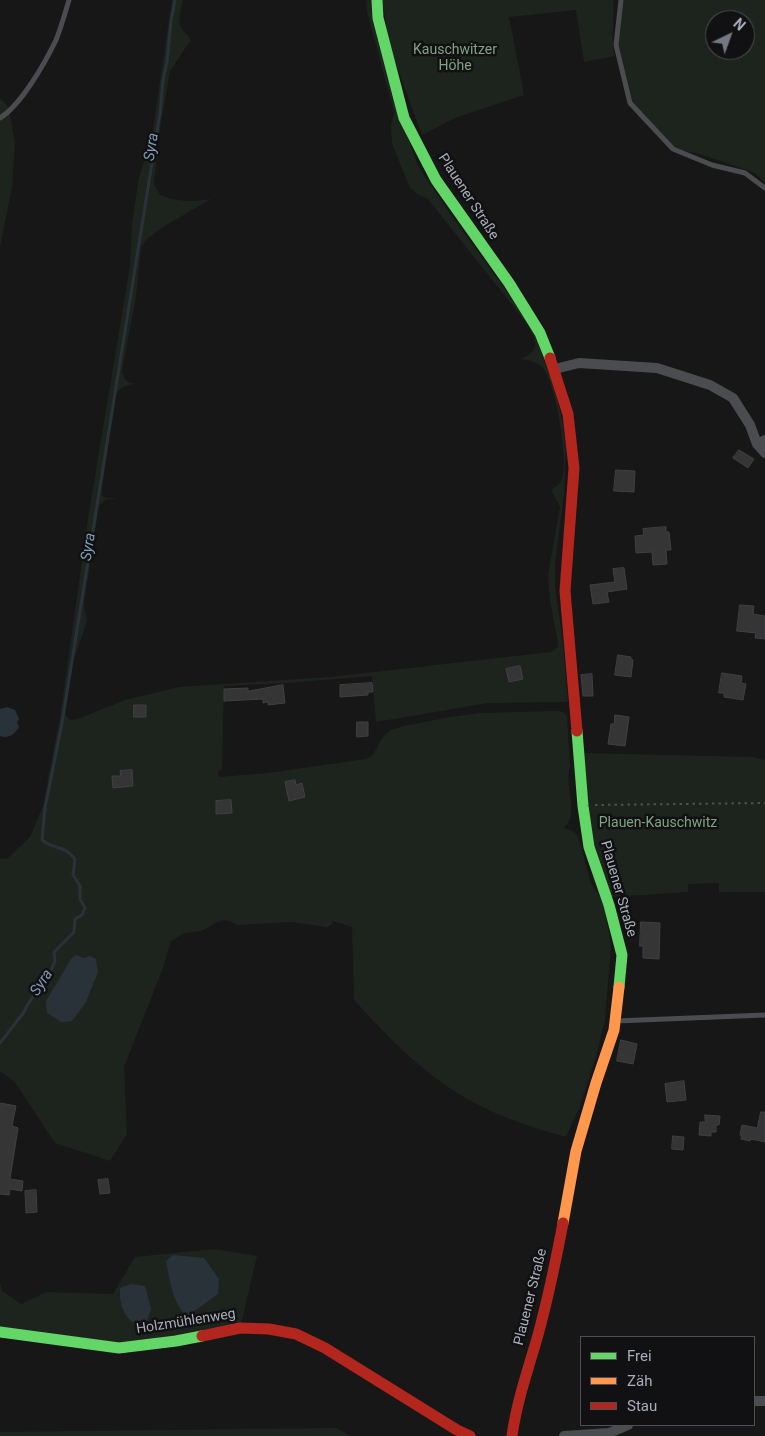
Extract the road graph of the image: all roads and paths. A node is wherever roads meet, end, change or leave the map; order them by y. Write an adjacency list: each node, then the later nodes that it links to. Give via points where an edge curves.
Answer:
1 (69, 0): 4 (lane, via 56,40 31,84 8,113)
2 (377, 0): 6 (street, Plauener Straße, via 378,18 404,118 436,180 540,333)
3 (622, 0): 5 (lane, via 616,45 630,103 674,149 712,165 745,173)
4 (0, 118)
5 (765, 188)
6 (555, 369): 7 (street, via 579,363 656,368 710,384 733,398); 10 (street, Plauener Straße, via 568,414 574,468 565,591)
7 (761, 442): 8 (street)
8 (765, 453)
9 (765, 803): 10 (path)
10 (583, 806): 12 (street, Plauener Straße, via 589,847 610,905 622,955)
11 (765, 1015): 12 (lane)
12 (615, 1021): 16 (street, Plauener Straße, via 576,1151 557,1256 516,1407)
13 (0, 1332): 15 (street, Holzmühlenweg, via 119,1348 240,1328 296,1334 325,1348)
14 (625, 1426): 17 (street, via 609,1432)
15 (470, 1436)
16 (512, 1436)
17 (564, 1436)

